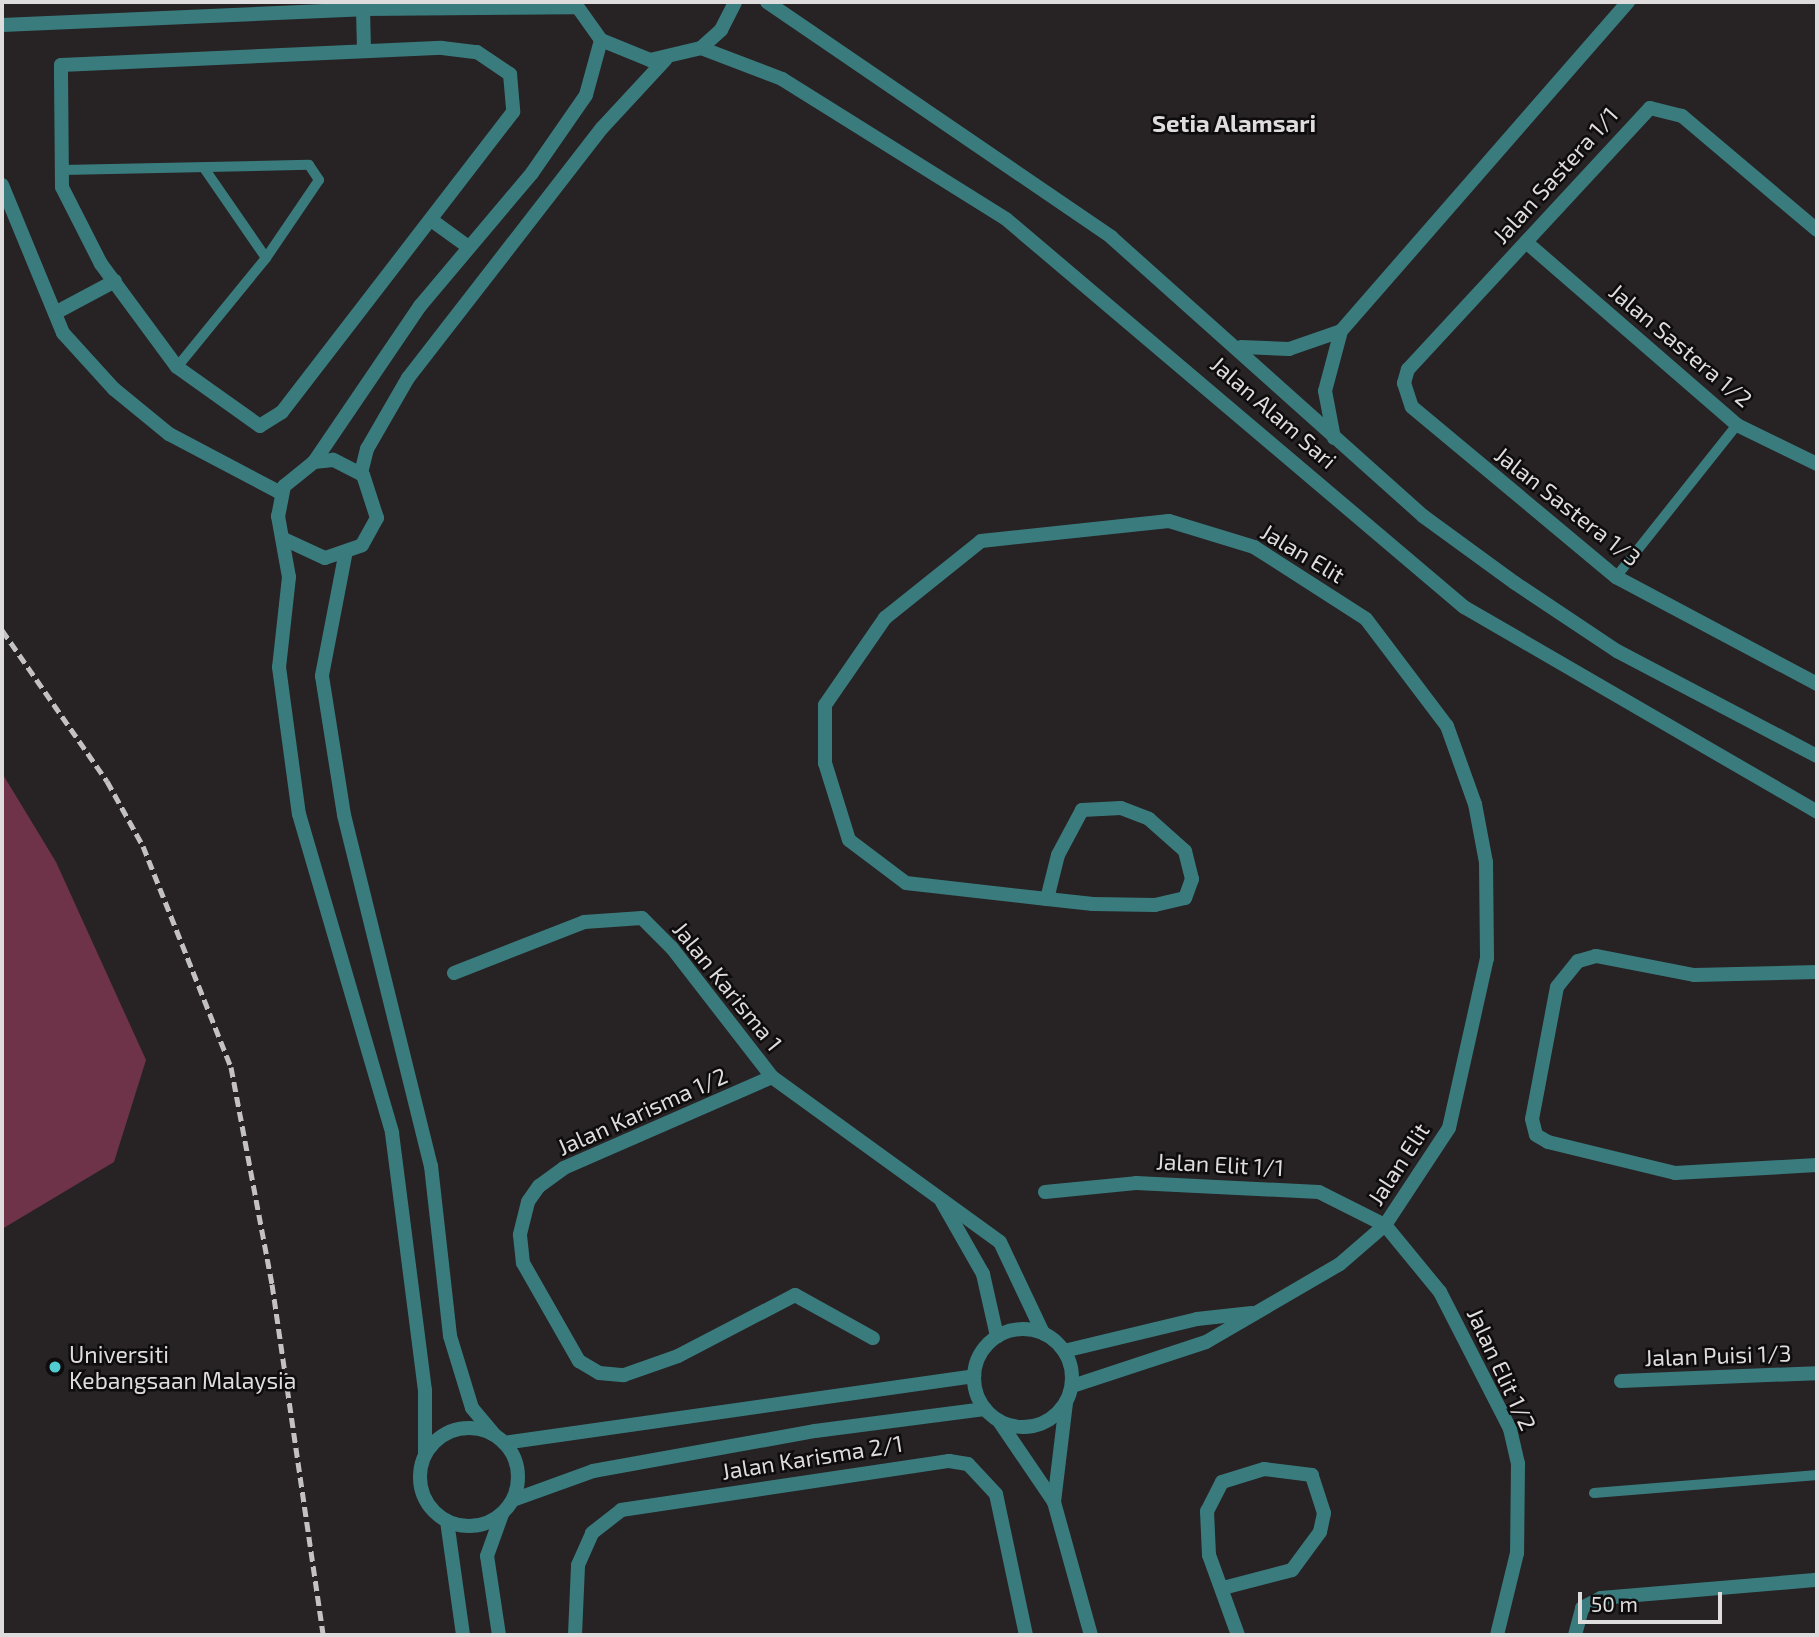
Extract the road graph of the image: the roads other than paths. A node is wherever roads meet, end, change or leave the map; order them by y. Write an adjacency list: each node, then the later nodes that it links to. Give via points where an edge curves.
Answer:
1 (735, 2): 8 (street, via 721,30)
2 (767, 2): 22 (street, Jalan Alam Sari, via 1111,237)
3 (1628, 2): 21 (street)
4 (575, 4): 5 (street); 7 (street)
5 (363, 9): 6 (street); 9 (street)
6 (2, 25)
7 (601, 40): 10 (street, via 624,54); 17 (street, via 586,95 532,173)
8 (701, 48): 10 (street); 36 (street, Jalan Alam Sari, via 782,79 1006,219 1464,607)
9 (364, 49): 12 (street, via 61,65); 14 (street, via 477,52 510,74 513,112)
10 (666, 59): 29 (street, via 614,112 408,378 367,449)
11 (204, 168): 12 (lane); 18 (lane); 18 (lane, via 309,164 319,180)
12 (62, 170): 19 (street, via 62,187)
13 (2, 185): 20 (street)
14 (434, 222): 17 (street); 23 (street, via 282,412 260,426)
15 (1817, 230): 16 (street, Jalan Sastera 1/1, via 1682,116 1650,108)
16 (1526, 242): 24 (street, Jalan Sastera 1/1, via 1408,369 1404,383); 25 (street, Jalan Sastera 1/2)
17 (466, 245): 27 (street)
18 (266, 258): 23 (lane)
19 (115, 281): 20 (street); 23 (street)
20 (55, 313): 30 (street, via 63,333 114,389 169,434)
21 (1341, 331): 22 (street, via 1289,349); 26 (street, via 1325,391)
22 (1240, 347): 26 (street, Jalan Alam Sari)
23 (177, 367)
24 (1412, 407): 33 (street, Jalan Sastera 1/3)
25 (1737, 425): 28 (street, Jalan Sastera 1/2); 33 (lane)
26 (1334, 438): 35 (street, Jalan Alam Sari, via 1423,516 1618,651)
27 (314, 461): 29 (street, via 333,460); 30 (street, via 296,470)
28 (1817, 464)
29 (361, 472): 32 (street, via 372,487 377,518 362,545)
30 (281, 493): 31 (street, via 278,516)
31 (286, 540): 32 (street, via 315,556); 58 (street, via 279,667 289,749 299,814 392,1133 424,1377)
32 (345, 556): 57 (street, via 322,676 344,815 430,1166 450,1336 472,1408)
33 (1616, 577): 34 (street, Jalan Sastera 1/3)
34 (1817, 684)
35 (1817, 756)
36 (1817, 812)
37 (1047, 899): 37 (street, Jalan Elit, via 1058,855 1082,810 1121,808 1149,819 1185,851 1192,879 1185,898 1155,905); 44 (street, Jalan Elit, via 906,883 849,840 825,763 825,705 885,618 981,541 1169,522 1254,547 1366,619 1447,726 1475,804 1486,862 1487,958 1449,1128)
38 (454, 972): 40 (street, Jalan Karisma 1, via 584,922 619,915 642,918 672,948)
39 (1817, 972): 41 (street, via 1694,975 1596,956 1578,961 1556,987 1532,1119 1536,1135 1675,1173)
40 (772, 1077): 43 (street, Jalan Karisma 1); 48 (street, Jalan Karisma 1/2, via 565,1168 528,1202 520,1235 523,1263 572,1351 599,1373 624,1375 678,1356 794,1296)
41 (1817, 1165)
42 (1045, 1192): 44 (street, Jalan Elit 1/1, via 1136,1183 1319,1192)
43 (939, 1198): 46 (street, Jalan Karisma 1, via 1000,1242); 47 (street, Jalan Karisma 1, via 983,1274)
44 (1385, 1225): 45 (street, Jalan Elit, via 1340,1264); 73 (street, Jalan Elit 1/2, via 1440,1292 1510,1429 1518,1463 1517,1553)
45 (1260, 1312): 49 (street, Jalan Elit, via 1197,1319); 53 (street, Jalan Elit, via 1206,1342)
46 (1043, 1333): 47 (street, via 1020,1329); 49 (street)
47 (997, 1336): 51 (street, via 981,1353)
48 (873, 1338)
49 (1064, 1351): 53 (street)
50 (1817, 1373): 52 (street, Jalan Puisi 1/3)
51 (974, 1376): 55 (street); 57 (street)
52 (1621, 1381)
53 (1072, 1386): 54 (street)
54 (1066, 1402): 56 (street, via 1036,1426); 62 (street)
55 (985, 1409): 56 (street); 61 (street, via 815,1431 593,1471)
56 (998, 1420): 62 (street)
57 (499, 1438): 58 (street, via 455,1429); 61 (street, via 518,1470)
58 (425, 1453): 64 (street, via 419,1468 424,1499)
59 (1817, 1475): 60 (lane)
60 (1594, 1493)
61 (513, 1500): 63 (street)
62 (1054, 1502): 71 (street)
63 (503, 1513): 64 (street, via 486,1523); 68 (street, via 487,1556)
64 (447, 1521): 67 (street)
65 (1817, 1580): 74 (street, via 1601,1598 1582,1608)
66 (1223, 1588): 66 (street, via 1292,1570 1320,1532 1324,1513 1311,1475 1264,1469 1222,1482 1207,1511 1209,1555); 72 (street)
67 (463, 1635)
68 (499, 1635)
69 (575, 1635): 70 (street, Jalan Karisma 2/1, via 578,1565 592,1534 621,1510 949,1461 968,1464 996,1494)
70 (1026, 1635)
71 (1091, 1635)
72 (1238, 1635)
73 (1497, 1635)
74 (1575, 1635)

